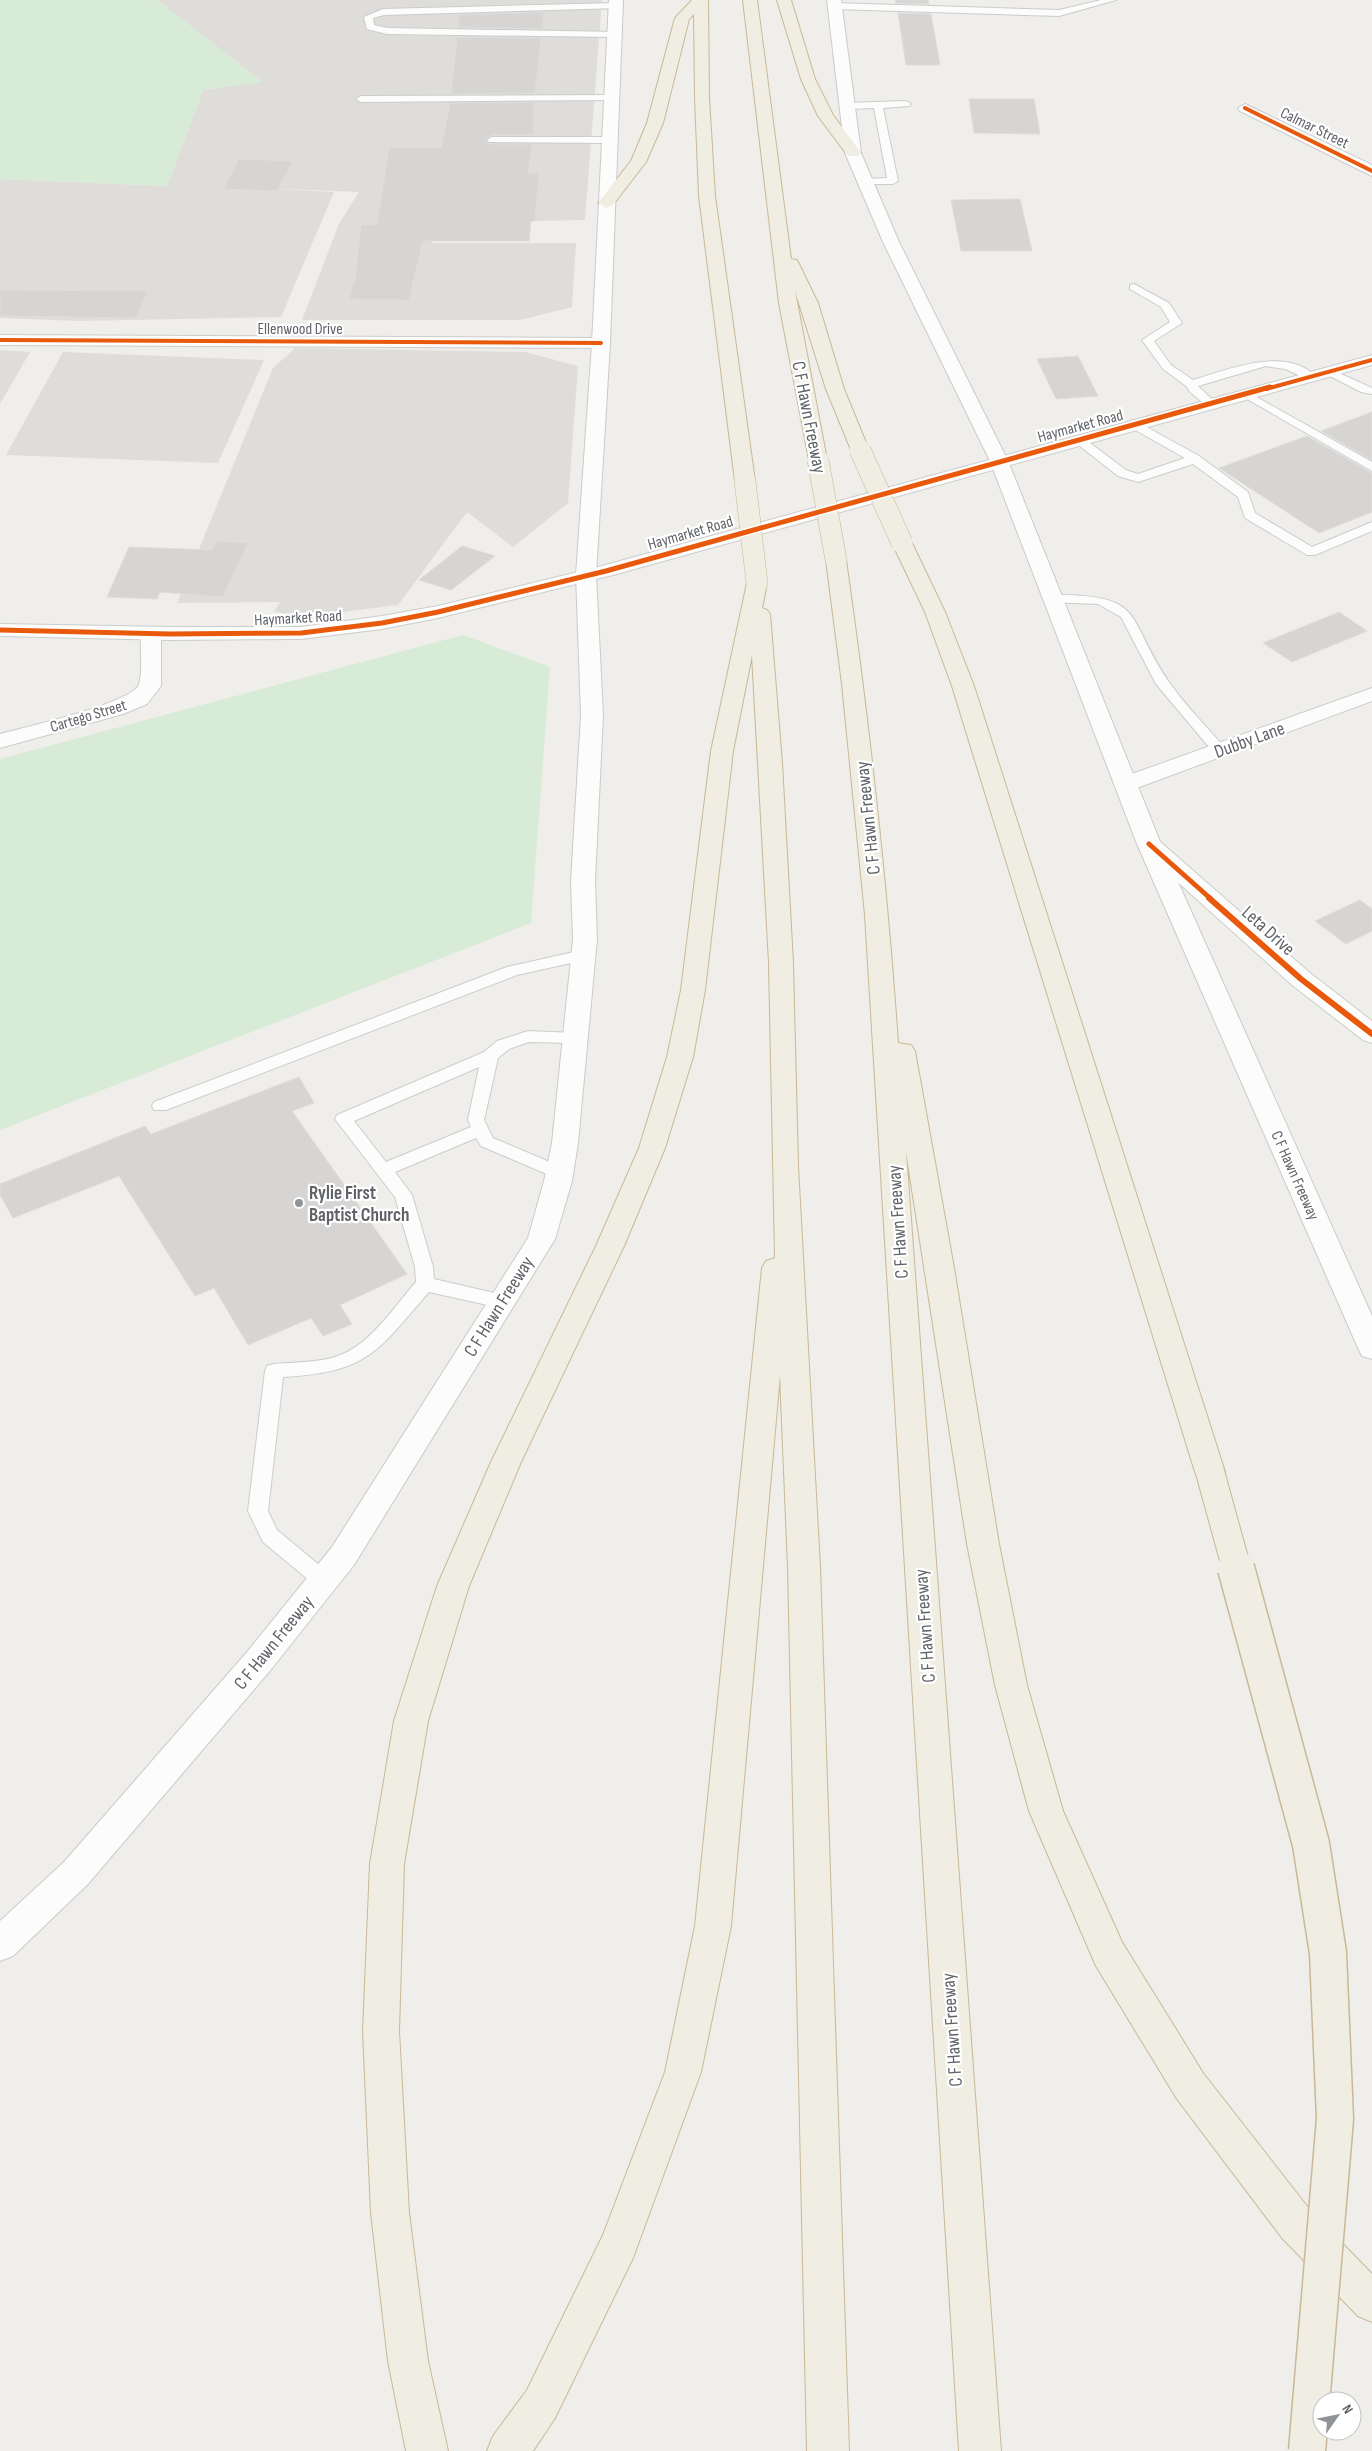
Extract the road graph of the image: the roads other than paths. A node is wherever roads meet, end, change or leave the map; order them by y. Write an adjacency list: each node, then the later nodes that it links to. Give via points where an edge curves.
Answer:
1 (701, 0): 19 (highway, via 682,18 655,122 638,162); 38 (highway, bridge, via 707,196)
2 (750, 0): 20 (highway, C F Hawn Freeway)
3 (784, 0): 16 (highway, via 808,79 826,116)
4 (1112, 0): 6 (lane, via 1060,13)
5 (616, 3): 7 (main road, C F Hawn Freeway); 7 (lane, via 383,12 368,17 370,28 387,31)
6 (834, 3): 12 (main road, C F Hawn Freeway)
7 (614, 34): 8 (main road, C F Hawn Freeway)
8 (611, 98): 9 (lane); 15 (main road, C F Hawn Freeway)
9 (361, 99)
10 (906, 104): 11 (lane)
11 (878, 105): 12 (lane); 18 (lane, via 893,181)
12 (846, 106): 16 (main road, C F Hawn Freeway)
13 (1245, 108): 17 (main road, Calmar Street)
14 (492, 140): 15 (lane)
15 (609, 140): 19 (main road, C F Hawn Freeway)
16 (853, 153): 18 (main road, C F Hawn Freeway)
17 (1372, 171)
18 (866, 182): 34 (main road, C F Hawn Freeway, via 891,242)
19 (606, 203): 23 (main road, C F Hawn Freeway)
20 (781, 243): 47 (highway, C F Hawn Freeway, bridge, via 788,303 836,560 853,684); 67 (highway, bridge, via 809,303 835,389 860,450 935,612 964,686 1210,1472 1311,1844 1328,1953 1335,2119)
21 (1134, 287): 27 (lane, via 1165,304 1176,323 1148,340 1167,367)
22 (0, 340): 23 (main road, Ellenwood Drive)
23 (601, 343): 37 (main road, C F Hawn Freeway)
24 (1369, 364): 25 (main road, Haymarket Road)
25 (1330, 372): 26 (main road, Haymarket Road); 28 (lane)
26 (1310, 377): 27 (lane, via 1288,366 1266,363); 29 (main road, Haymarket Road)
27 (1191, 384): 30 (lane)
28 (1372, 391)
29 (1246, 394): 30 (main road, Haymarket Road); 35 (lane)
30 (1211, 404): 31 (main road, Haymarket Road)
31 (1134, 424): 32 (main road, Haymarket Road); 33 (lane)
32 (1078, 440): 33 (lane, via 1122,473 1138,478); 34 (main road, Haymarket Road)
33 (1196, 459): 36 (lane, via 1244,495 1249,515 1311,552)
34 (999, 461): 37 (main road, Haymarket Road); 39 (main road, C F Hawn Freeway)
35 (1372, 467)
36 (1372, 526)
37 (586, 575): 41 (main road, Haymarket Road, via 502,598 396,621 320,632); 48 (main road, C F Hawn Freeway, via 592,716 583,881)
38 (757, 583): 54 (highway, via 771,762 781,963); 63 (highway, via 722,751 693,990 680,1057 652,1148 610,1246 506,1462 453,1586 411,1721 386,1864 381,2031 390,2213 408,2361)
39 (1053, 599): 44 (lane, via 1098,599 1126,614 1163,684); 45 (main road, C F Hawn Freeway)
40 (0, 630): 41 (main road, Haymarket Road)
41 (152, 634): 43 (main road, Cartego Street, via 150,686 138,699 115,709)
42 (1369, 699): 44 (main road, Dubby Lane)
43 (0, 741)
44 (1219, 750): 45 (main road, Dubby Lane)
45 (1126, 784): 46 (main road, C F Hawn Freeway)
46 (1150, 844): 49 (main road, Leta Drive, via 1301,979); 59 (main road, C F Hawn Freeway)
47 (877, 915): 62 (highway, via 940,1268 983,1544 1011,1685 1046,1810 1109,1954 1190,2086 1296,2224); 66 (highway, C F Hawn Freeway)
48 (583, 955): 50 (main road, C F Hawn Freeway); 52 (lane, via 514,971)
49 (1372, 1034)
50 (575, 1038): 51 (lane, via 528,1036 503,1045); 56 (main road, C F Hawn Freeway)
51 (490, 1056): 53 (lane, via 476,1120); 55 (lane, via 343,1119)
52 (160, 1106)
53 (481, 1129): 55 (lane); 56 (lane, via 487,1142)
54 (785, 1166): 64 (highway, via 713,1926 683,2072 619,2244 540,2404); 65 (highway, via 804,1577)
55 (384, 1170): 57 (lane, via 403,1195 424,1267)
56 (560, 1173): 58 (main road, C F Hawn Freeway, via 541,1239)
57 (425, 1284): 58 (lane); 60 (lane, via 374,1343 359,1355 318,1367 274,1371 258,1511 270,1536)
58 (501, 1301): 60 (main road, C F Hawn Freeway, via 343,1556)
59 (1372, 1348)
60 (323, 1580): 61 (main road, C F Hawn Freeway, via 258,1662 76,1874)
61 (0, 1944)
62 (1372, 2302)
63 (427, 2451)
64 (508, 2451)
65 (828, 2451)
66 (980, 2451)
67 (1307, 2451)

